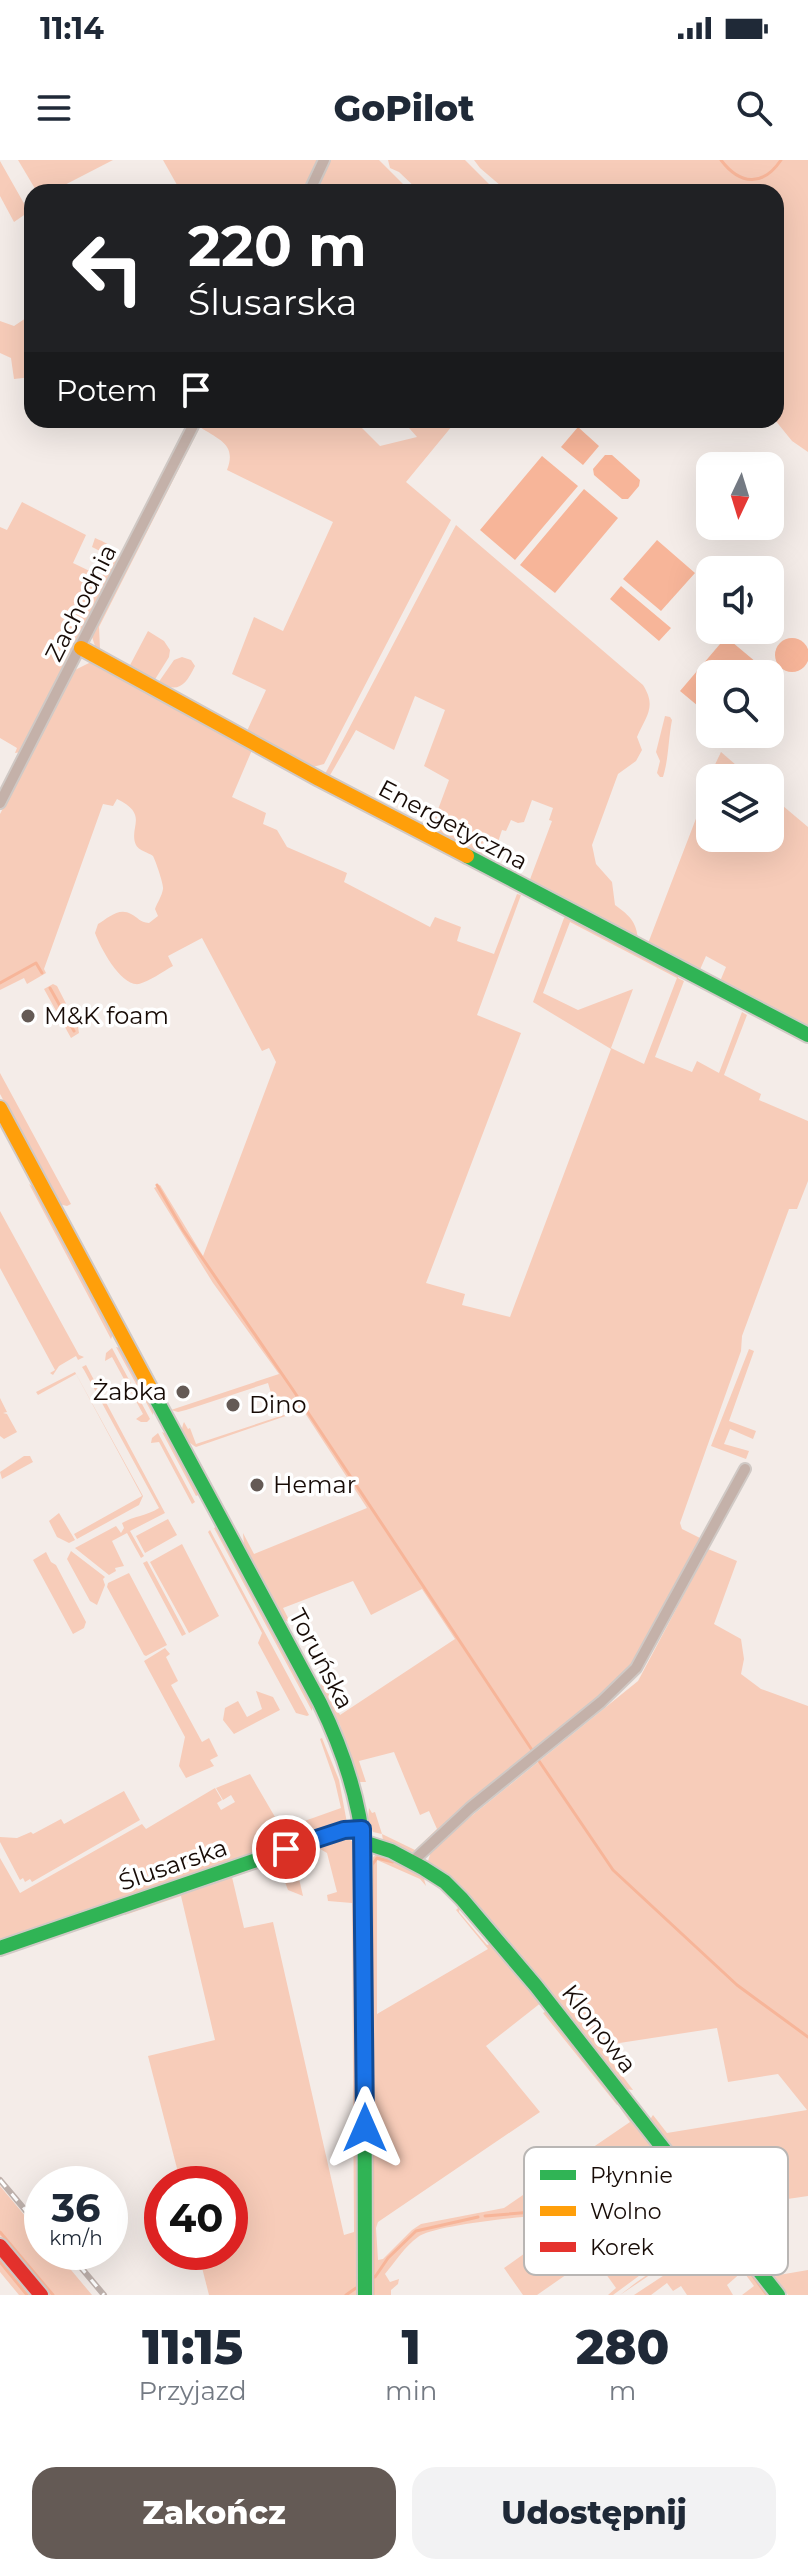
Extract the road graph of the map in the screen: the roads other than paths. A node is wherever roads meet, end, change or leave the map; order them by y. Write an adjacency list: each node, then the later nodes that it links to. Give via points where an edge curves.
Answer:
1 (324, 160): 2 (street)
2 (313, 184)
3 (192, 428): 4 (street, Zachodnia)
4 (81, 648): 5 (street, Zachodnia); 6 (street, Energetyczna)
5 (0, 803)
6 (808, 1035)
7 (0, 1108): 9 (street, Toruńska, via 335,1733 354,1787)
8 (745, 1469): 10 (street, via 636,1668)
9 (363, 1836): 10 (street, Klonowa); 11 (street, Ślusarska, via 344,1830); 16 (street, Toruńska)
10 (412, 1862): 12 (street, Klonowa, via 455,1891)
11 (0, 1948)
12 (662, 2147)
13 (0, 2246): 15 (street)
14 (762, 2275): 17 (street, Klonowa)
15 (41, 2295)
16 (365, 2295)
17 (778, 2295)

